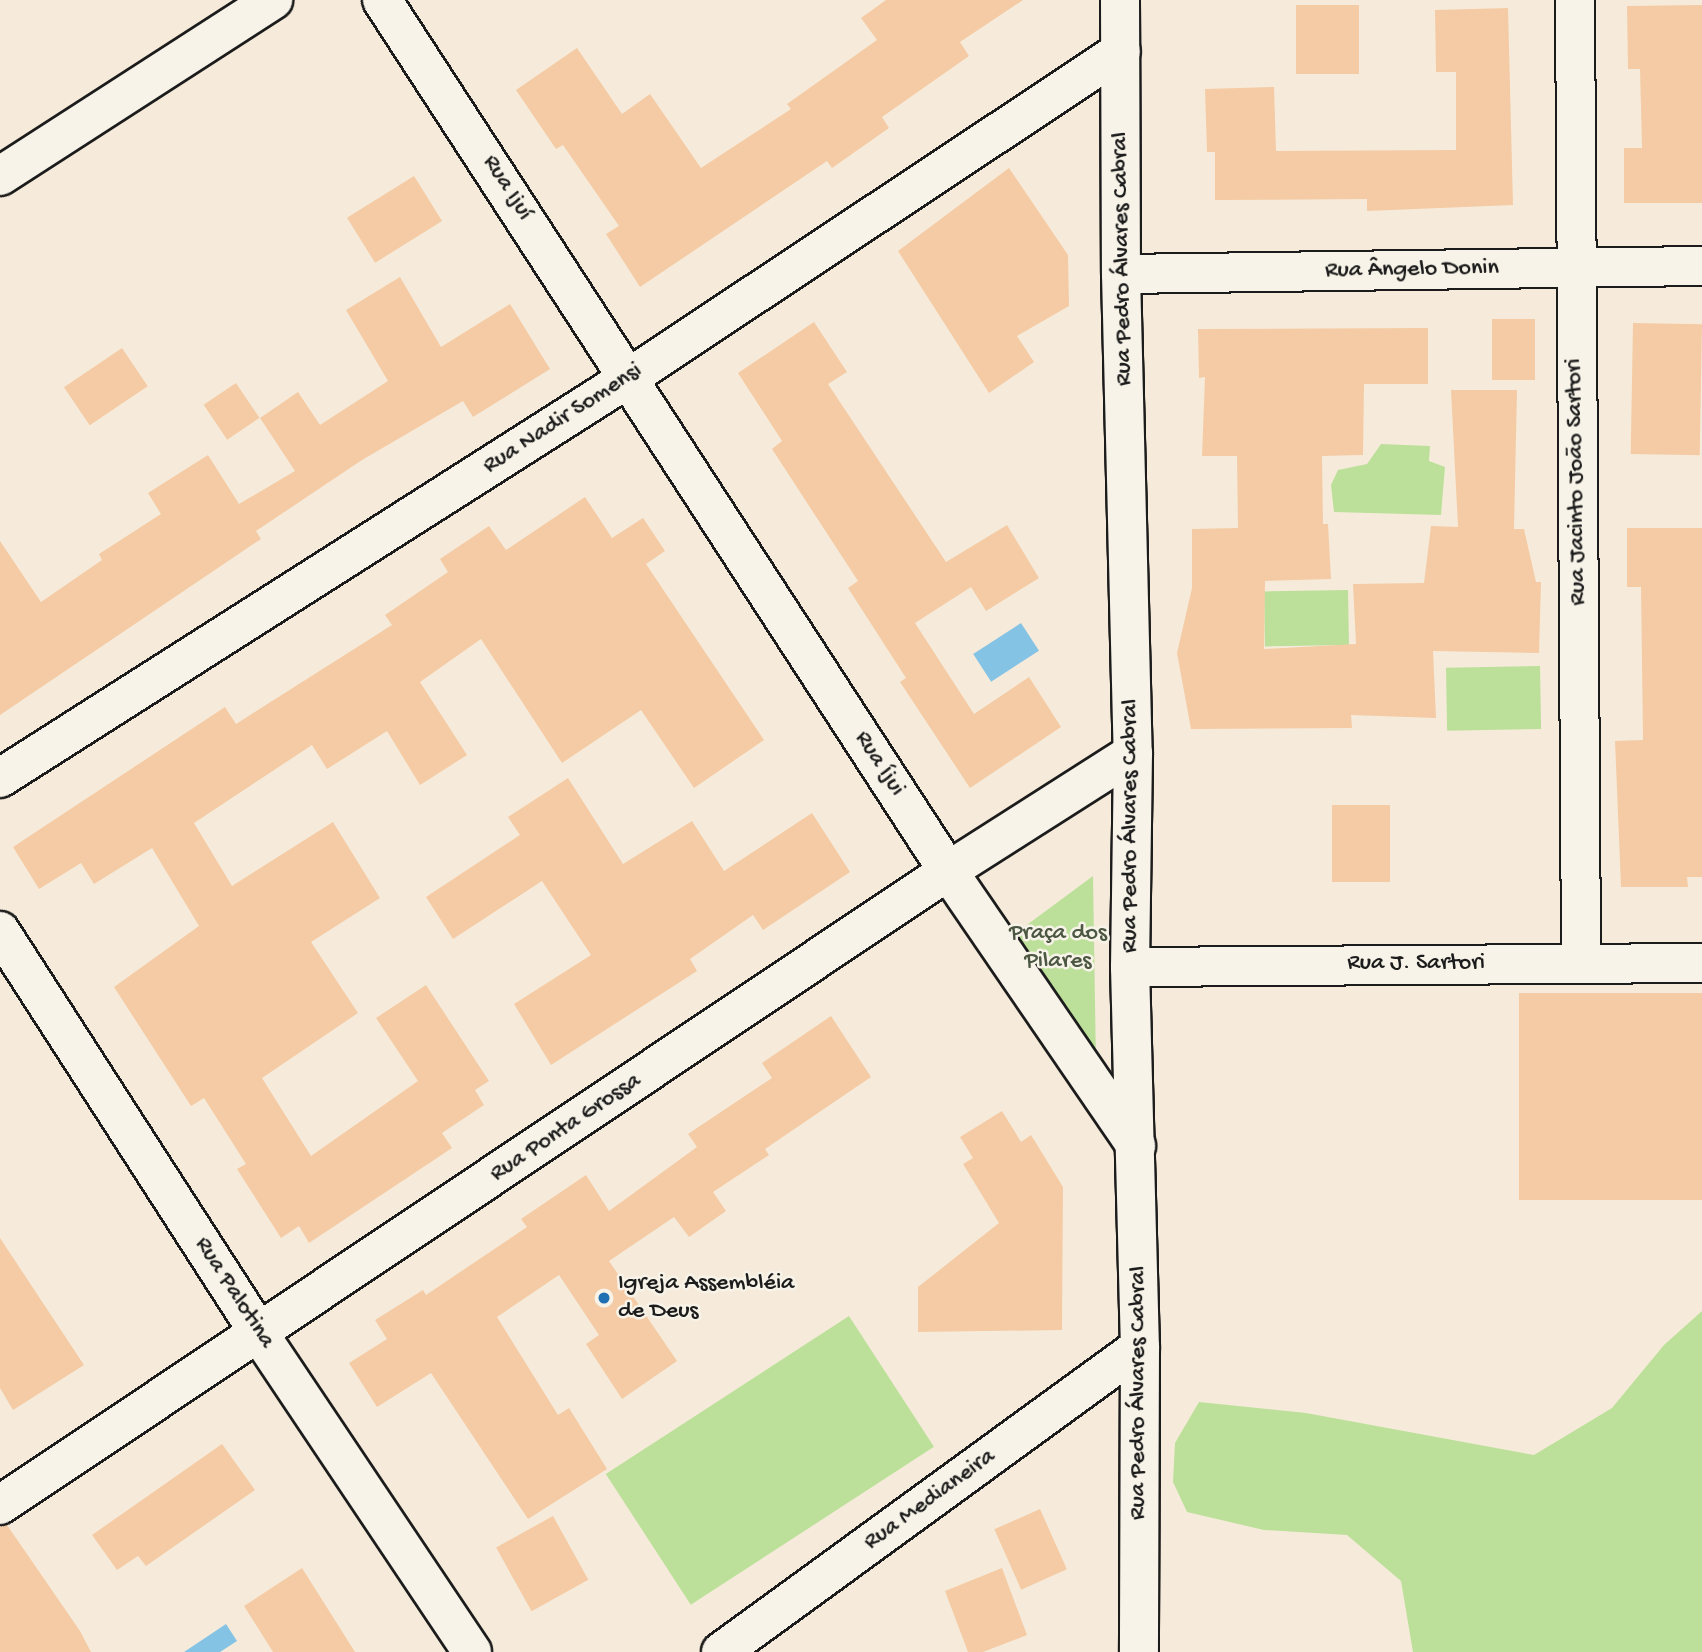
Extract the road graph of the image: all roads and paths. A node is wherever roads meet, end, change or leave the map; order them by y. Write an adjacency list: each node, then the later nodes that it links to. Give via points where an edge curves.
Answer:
1 (273, 0): 6 (street)
2 (382, 0): 10 (street, Rua Ijuí)
3 (1120, 0): 5 (street, Rua Pedro Álvares Cabral)
4 (1575, 0): 8 (street, Rua Jacinto João Sartori)
5 (1121, 51): 9 (street, Rua Pedro Álvares Cabral); 10 (street, Rua Nadir Somensi)
6 (0, 176)
7 (1702, 266): 8 (street, Rua Ângelo Donin)
8 (1574, 268): 9 (street, Rua Ângelo Donin); 15 (street, Rua Jacinto João Sartori)
9 (1121, 274): 11 (street, Rua Pedro Álvares Cabral)
10 (630, 377): 12 (street, Rua Nadir Somensi); 13 (street, Rua Íjui)
11 (1133, 753): 13 (street, Rua Ponta Grossa); 17 (street, Rua Pedro Álvares Cabral)
12 (0, 778)
13 (948, 871): 18 (street, Rua Íjui); 19 (street, Rua Ponta Grossa)
14 (0, 931): 19 (street, Rua Palotina)
15 (1581, 963): 16 (street, Rua J. Sartori); 17 (street, Rua J. Sartori)
16 (1702, 963)
17 (1130, 967): 18 (street, Rua Pedro Álvares Cabral)
18 (1136, 1146): 20 (street, Rua Pedro Álvares Cabral)
19 (260, 1335): 21 (street, Rua Ponta Grossa); 22 (street, Rua Palotina)
20 (1140, 1347): 23 (street, Rua Medianeira); 24 (street, Rua Pedro Álvares Cabral)
21 (0, 1505)
22 (472, 1652)
23 (720, 1652)
24 (1139, 1652)

